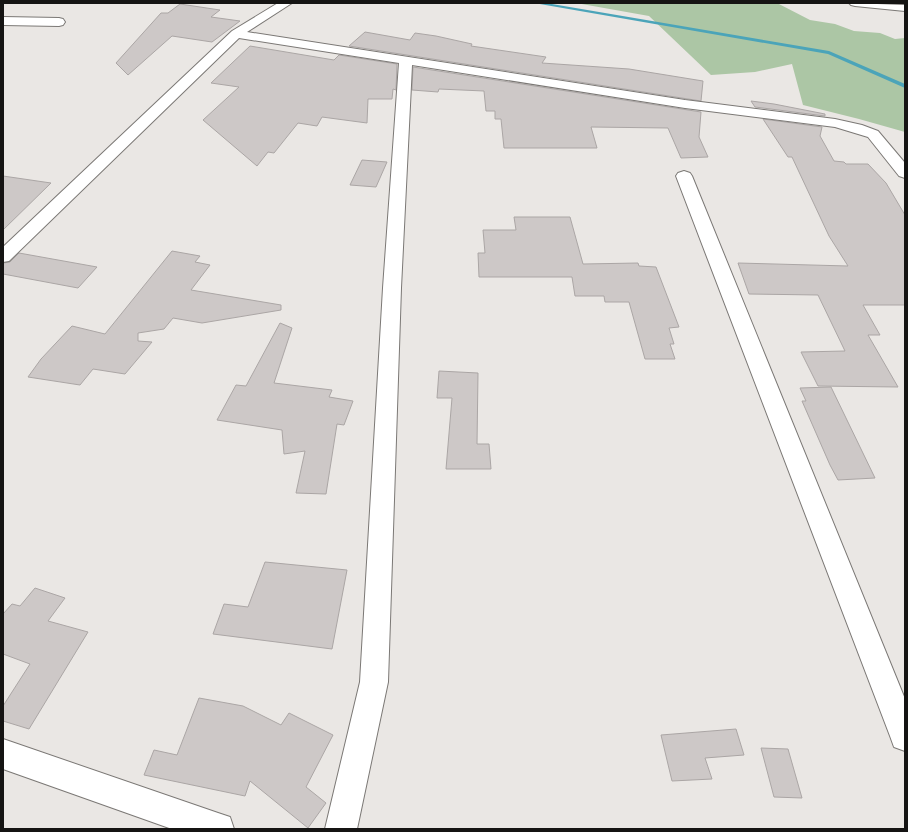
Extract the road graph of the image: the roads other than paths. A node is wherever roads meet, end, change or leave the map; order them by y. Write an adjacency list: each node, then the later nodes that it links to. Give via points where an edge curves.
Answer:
1 (286, 3): 6 (street)
2 (855, 3): 3 (street)
3 (905, 8)
4 (3, 20): 5 (street)
5 (58, 22)
6 (236, 34): 7 (street); 10 (street)
7 (406, 61): 8 (street, via 857,128 873,134); 14 (street, via 374,682)
8 (905, 173)
9 (684, 176): 11 (street)
10 (3, 257)
11 (905, 736)
12 (3, 754): 13 (street)
13 (218, 829)
14 (341, 829)

